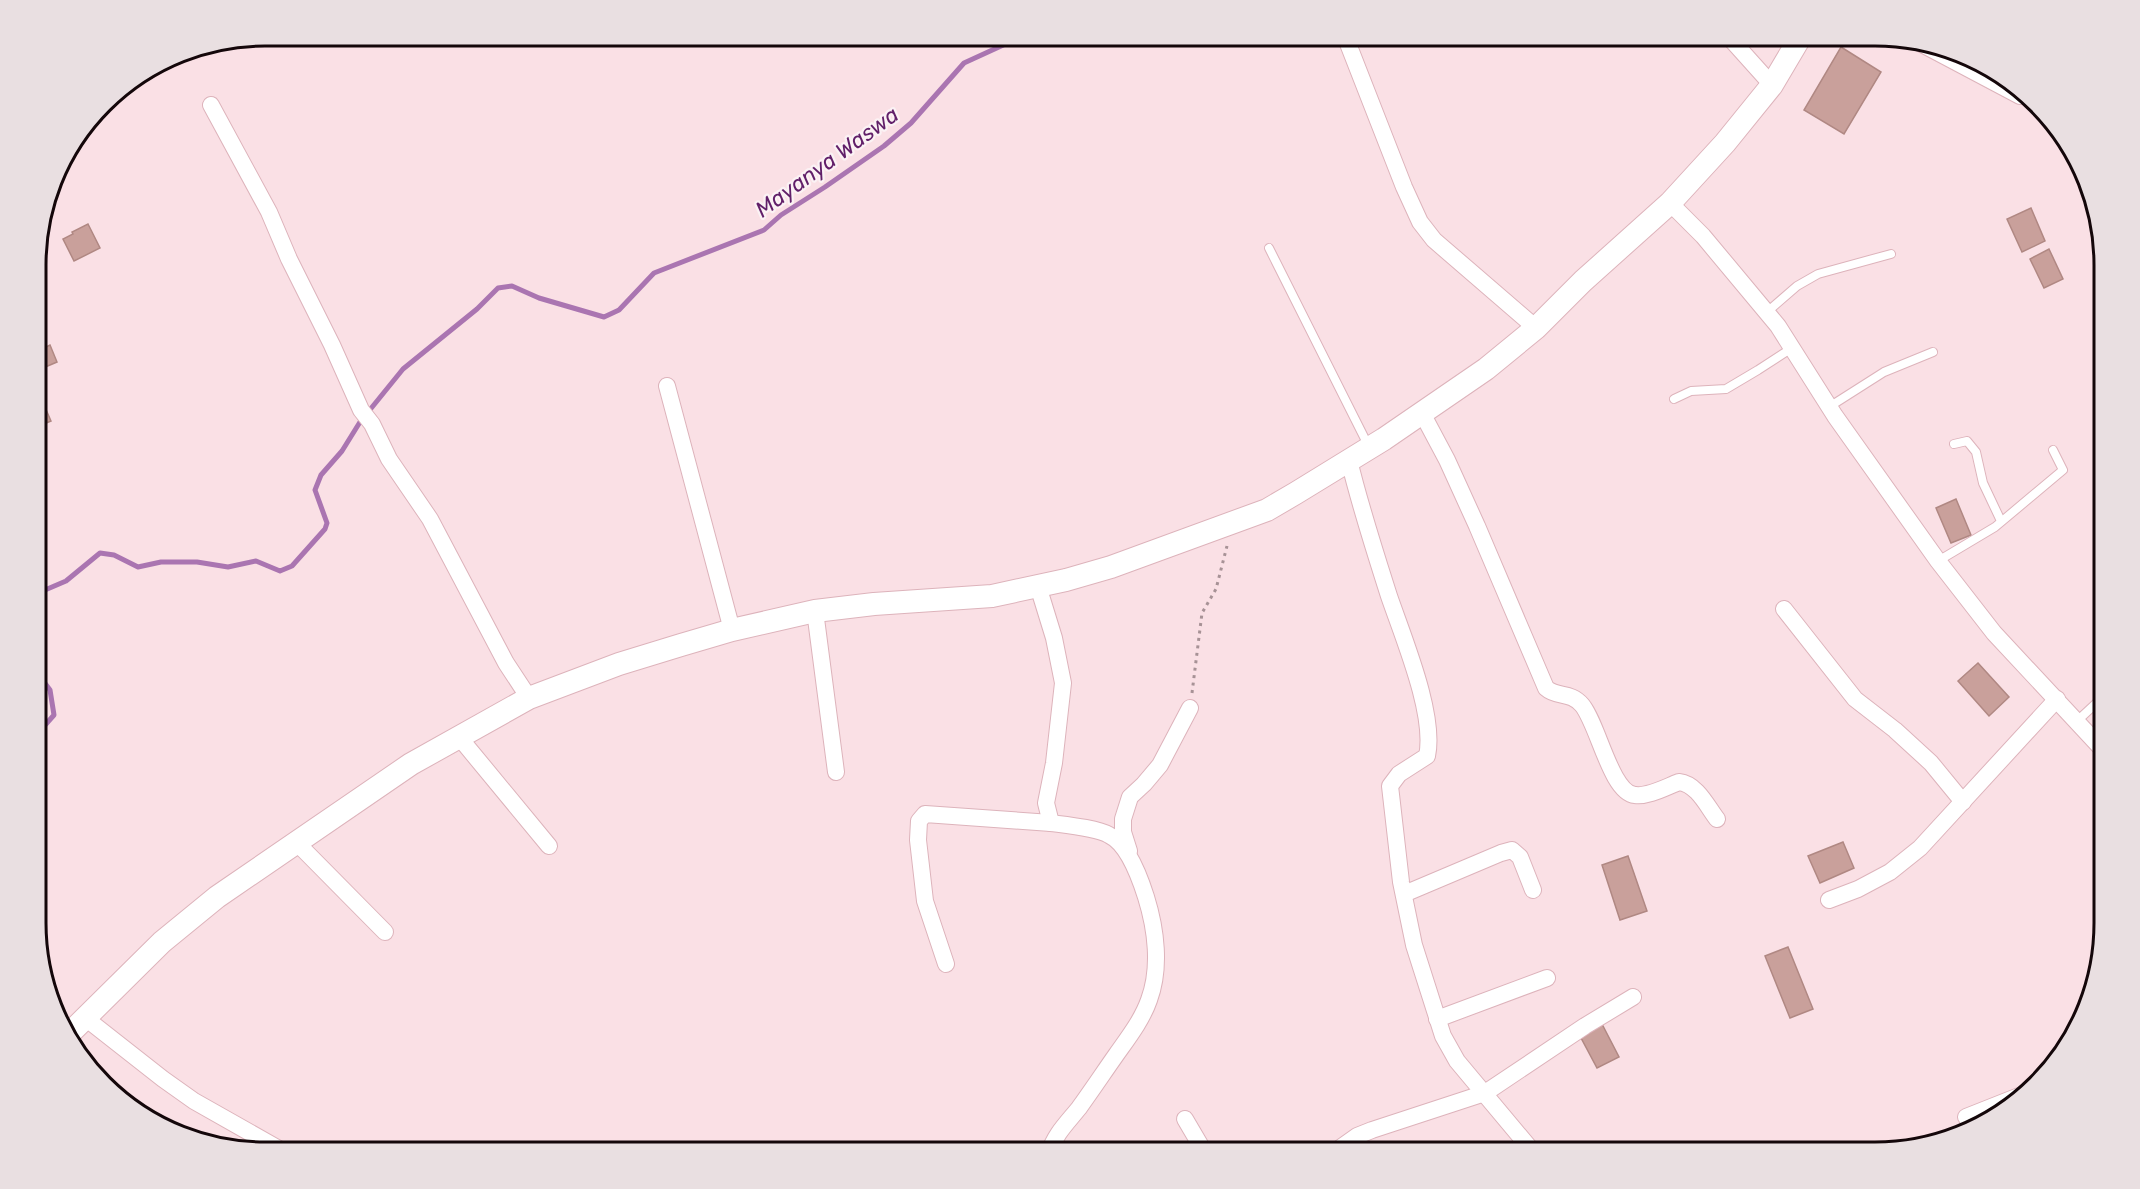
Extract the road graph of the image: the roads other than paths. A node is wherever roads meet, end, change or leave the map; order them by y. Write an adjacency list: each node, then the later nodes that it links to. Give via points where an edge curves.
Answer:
1 (1349, 46): 12 (street, via 1420,222 1434,240)
2 (1737, 46): 6 (street)
3 (1795, 46): 6 (street)
4 (1957, 63): 5 (street)
5 (1997, 84)
6 (1772, 85): 8 (street)
7 (211, 105): 29 (street, via 269,212 361,410 430,519 506,663)
8 (1670, 203): 11 (street); 12 (street)
9 (1269, 248): 20 (lane)
10 (1891, 254): 11 (lane, via 1818,274)
11 (1767, 312): 13 (street)
12 (1536, 328): 18 (street)
13 (1792, 348): 16 (lane, via 1726,389 1691,391); 17 (street)
14 (1933, 352): 17 (lane, via 1884,372)
15 (667, 386): 28 (street)
16 (1674, 399)
17 (1830, 407): 24 (street)
18 (1422, 413): 20 (street); 38 (street, via 1447,460 1546,688 1576,698 1584,707 1618,783 1628,794 1637,796 1686,783)
19 (1954, 444): 23 (lane, via 1967,441 1976,452 1983,483)
20 (1369, 447): 22 (street)
21 (2053, 450): 23 (lane, via 2063,470)
22 (1349, 460): 25 (street, via 1267,510 1111,567); 44 (street, via 1410,655 1429,732 1427,756 1399,774 1389,786)
23 (2001, 521): 24 (lane)
24 (1938, 561): 30 (street, via 1994,633)
25 (1038, 586): 27 (street, via 992,596); 39 (street, via 1063,683 1046,803)
26 (1784, 609): 37 (street, via 1856,699 1931,763)
27 (815, 611): 28 (street); 36 (street)
28 (732, 630): 29 (street, via 619,664)
29 (530, 698): 34 (street)
30 (2057, 699): 33 (street); 37 (street)
31 (2094, 705): 33 (lane)
32 (1190, 708): 42 (street, via 1160,765 1130,797 1123,832)
33 (2076, 722): 35 (street)
34 (459, 737): 40 (street, via 411,764); 41 (street)
35 (2094, 741)
36 (836, 772)
37 (1963, 802): 45 (street, via 1920,848 1890,872)
38 (1718, 819)
39 (1051, 823): 42 (street, via 1108,834); 47 (street, via 925,814 919,821 925,901)
40 (296, 842): 46 (street); 50 (street, via 217,897 162,942)
41 (549, 846)
42 (1131, 861): 58 (street, via 1150,912 1156,944 1150,1000 1138,1023)
43 (1533, 890): 44 (street, via 1520,857 1512,850)
44 (1404, 894): 51 (street, via 1414,945)
45 (1829, 900)
46 (386, 932)
47 (946, 964)
48 (1547, 978): 51 (street)
49 (1634, 997): 53 (street)
50 (84, 1017): 52 (street); 57 (street, via 194,1101)
51 (1437, 1019): 53 (street, via 1457,1061)
52 (74, 1029)
53 (1485, 1093): 60 (street, via 1372,1130); 61 (street)
54 (1997, 1105): 55 (street)
55 (1966, 1118)
56 (1185, 1119): 59 (street)
57 (267, 1142)
58 (1052, 1142)
59 (1199, 1142)
60 (1349, 1142)
61 (1525, 1142)

